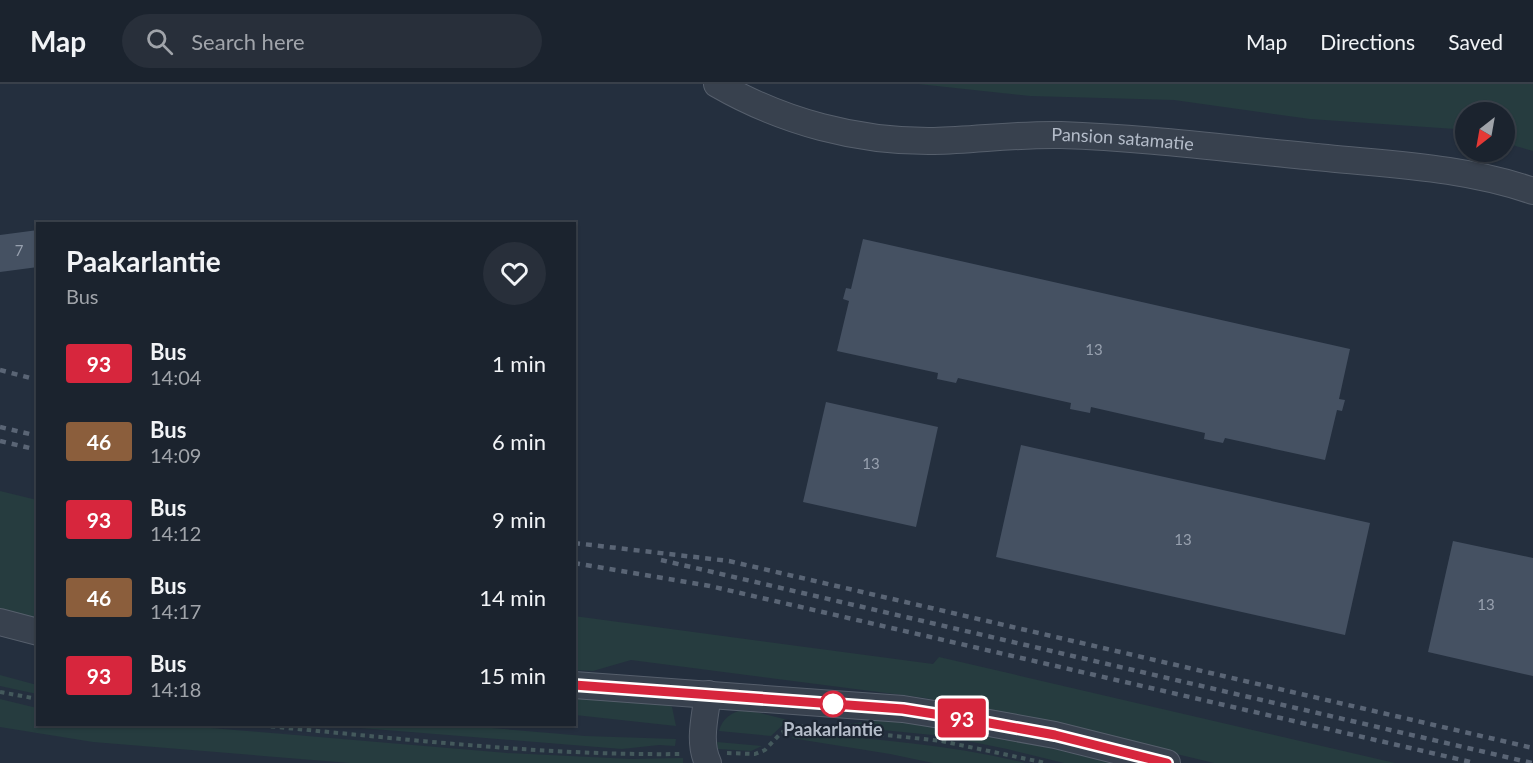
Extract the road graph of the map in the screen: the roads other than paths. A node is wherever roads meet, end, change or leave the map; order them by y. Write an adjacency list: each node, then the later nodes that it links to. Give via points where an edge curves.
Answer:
1 (717, 84): 2 (street, Pansion satamatie, via 773,112 866,138 934,141 1059,135 1179,142 1417,166 1469,174)
2 (1533, 191)
3 (0, 622): 4 (street)
4 (36, 631)
5 (576, 685): 6 (street)
6 (708, 694): 7 (street, via 702,736); 8 (street, via 924,712 1055,735)
7 (706, 758)
8 (1167, 763)

